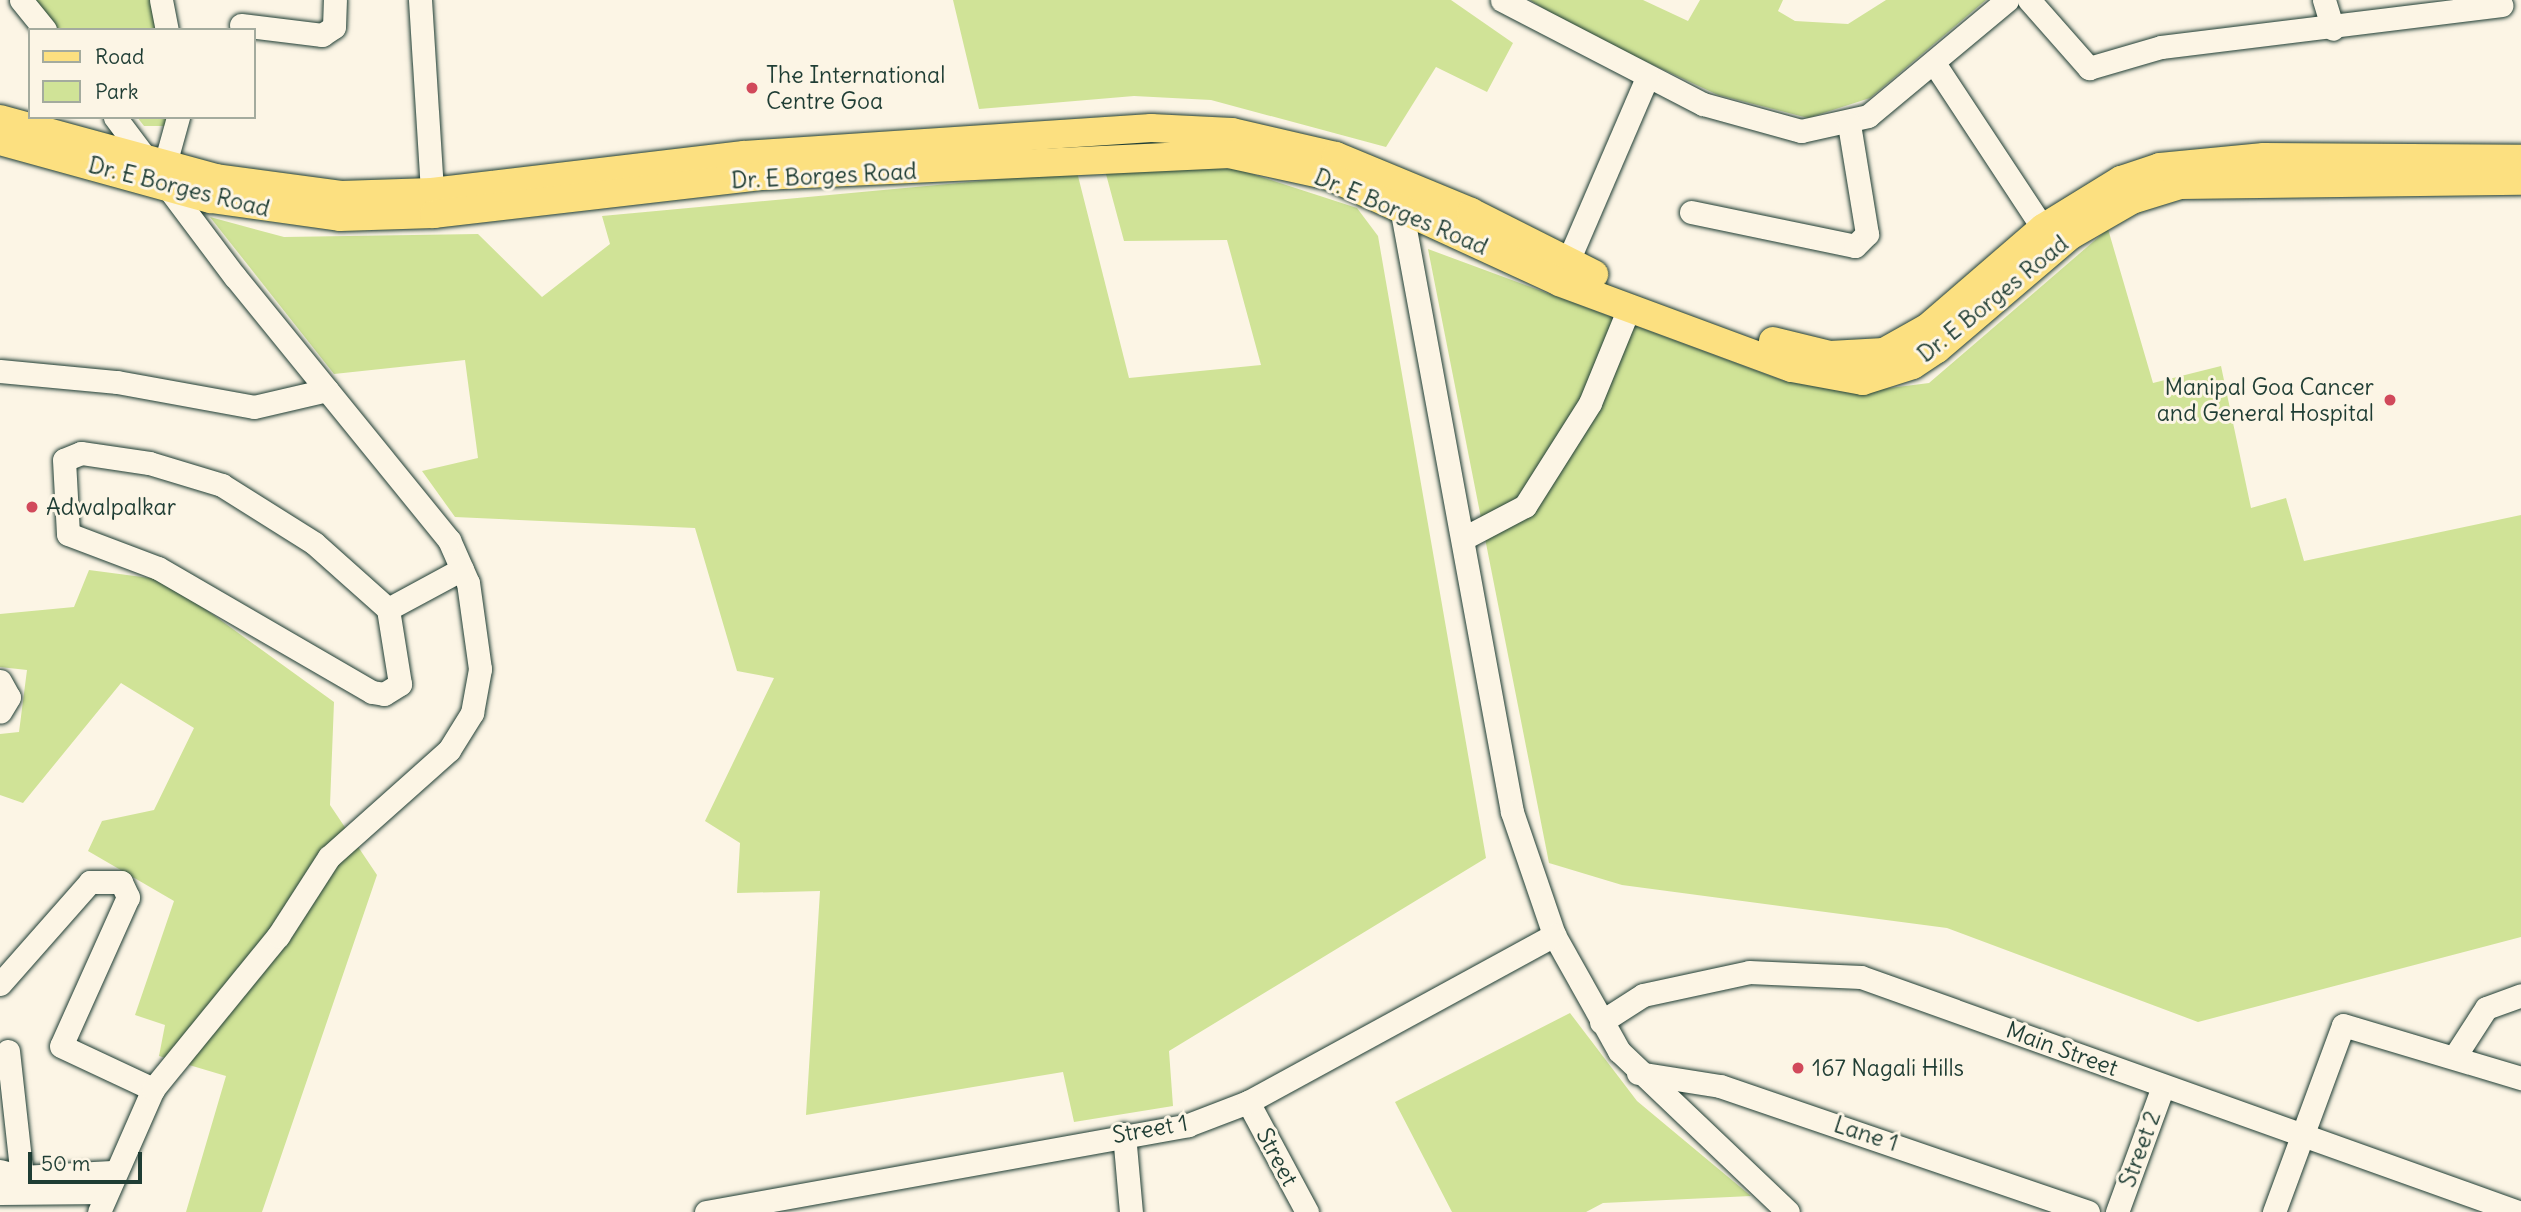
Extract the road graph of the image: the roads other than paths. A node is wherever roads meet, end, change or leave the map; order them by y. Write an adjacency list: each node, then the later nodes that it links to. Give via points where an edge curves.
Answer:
1 (21, 0): 11 (street)
2 (161, 0): 12 (street)
3 (335, 0): 10 (street, via 334,27 322,35)
4 (421, 0): 24 (street)
5 (1502, 0): 15 (street)
6 (2007, 0): 14 (street)
7 (2029, 0): 13 (street, via 2088,68 2161,47)
8 (2323, 0): 13 (street)
9 (2501, 5): 13 (street)
10 (241, 25)
11 (43, 28)
12 (167, 28)
13 (2333, 29)
14 (1934, 63): 19 (street); 27 (street)
15 (1647, 78): 19 (street, via 1703,104 1801,131); 28 (street)
16 (0, 119): 22 (main road, Dr. E Borges Road)
17 (117, 119): 22 (street)
18 (177, 119): 22 (street)
19 (1849, 124): 26 (street, via 1867,234 1855,246)
20 (0, 141): 22 (main road, Dr. E Borges Road)
21 (2521, 159): 27 (main road, Dr. E Borges Road, via 2196,161 2121,180)
22 (161, 171): 24 (main road, Dr. E Borges Road, via 274,189); 25 (main road, Dr. E Borges Road, via 271,211 434,214 762,176 938,170 1148,153 1229,154 1329,176); 31 (street)
23 (2521, 181): 29 (main road, Dr. E Borges Road, via 2180,185 2132,200 2071,235 1937,349 1913,365 1863,382 1792,368)
24 (432, 192): 28 (main road, Dr. E Borges Road, via 744,155 1151,128 1232,132 1336,156 1471,212)
25 (1401, 207): 28 (main road, Dr. E Borges Road); 32 (street)
26 (1691, 212)
27 (2043, 229): 28 (main road, Dr. E Borges Road, via 1927,328 1861,357 1798,350)
28 (1563, 273): 29 (main road, Dr. E Borges Road)
29 (1629, 308): 32 (street, via 1590,403 1525,506)
30 (0, 371): 31 (street, via 117,382 254,407)
31 (327, 390): 33 (street, via 449,540)
32 (1464, 538): 37 (street, via 1512,812)
33 (462, 569): 34 (street); 46 (street, via 480,668 472,713 449,750 329,857 278,936)
34 (388, 609): 34 (street, via 401,671 400,684 384,694 158,568 68,534 64,460 81,453 149,463 222,485 314,543)
35 (0, 681): 36 (street, via 9,697)
36 (0, 712)
37 (1554, 935): 40 (street); 47 (street, Street 1)
38 (0, 984): 46 (street, via 90,882 121,882 128,897 61,1046)
39 (2521, 995): 42 (street, via 2486,1008)
40 (1601, 1022): 43 (street); 45 (street, Main Street, via 1643,995 1749,972 1805,970 1861,977)
41 (8, 1051): 50 (street)
42 (2455, 1056): 44 (street); 48 (street, via 2343,1025)
43 (1639, 1073): 57 (street); 58 (street, Lane 1, via 1720,1086)
44 (2521, 1077)
45 (2163, 1086): 48 (street, Main Street); 59 (street, Street 2)
46 (153, 1089): 51 (street)
47 (1248, 1101): 49 (street, Street 1, via 1188,1125); 56 (street, Street)
48 (2300, 1132): 60 (street); 61 (street, Main Street)
49 (1124, 1134): 53 (street, Street 1); 55 (street)
50 (11, 1174): 51 (street)
51 (106, 1192): 52 (street)
52 (0, 1193)
53 (755, 1207): 54 (street, Street 1)
54 (706, 1212)
55 (1131, 1212)
56 (1307, 1212)
57 (1788, 1212)
58 (2088, 1212)
59 (2117, 1212)
60 (2274, 1212)
61 (2518, 1212)

